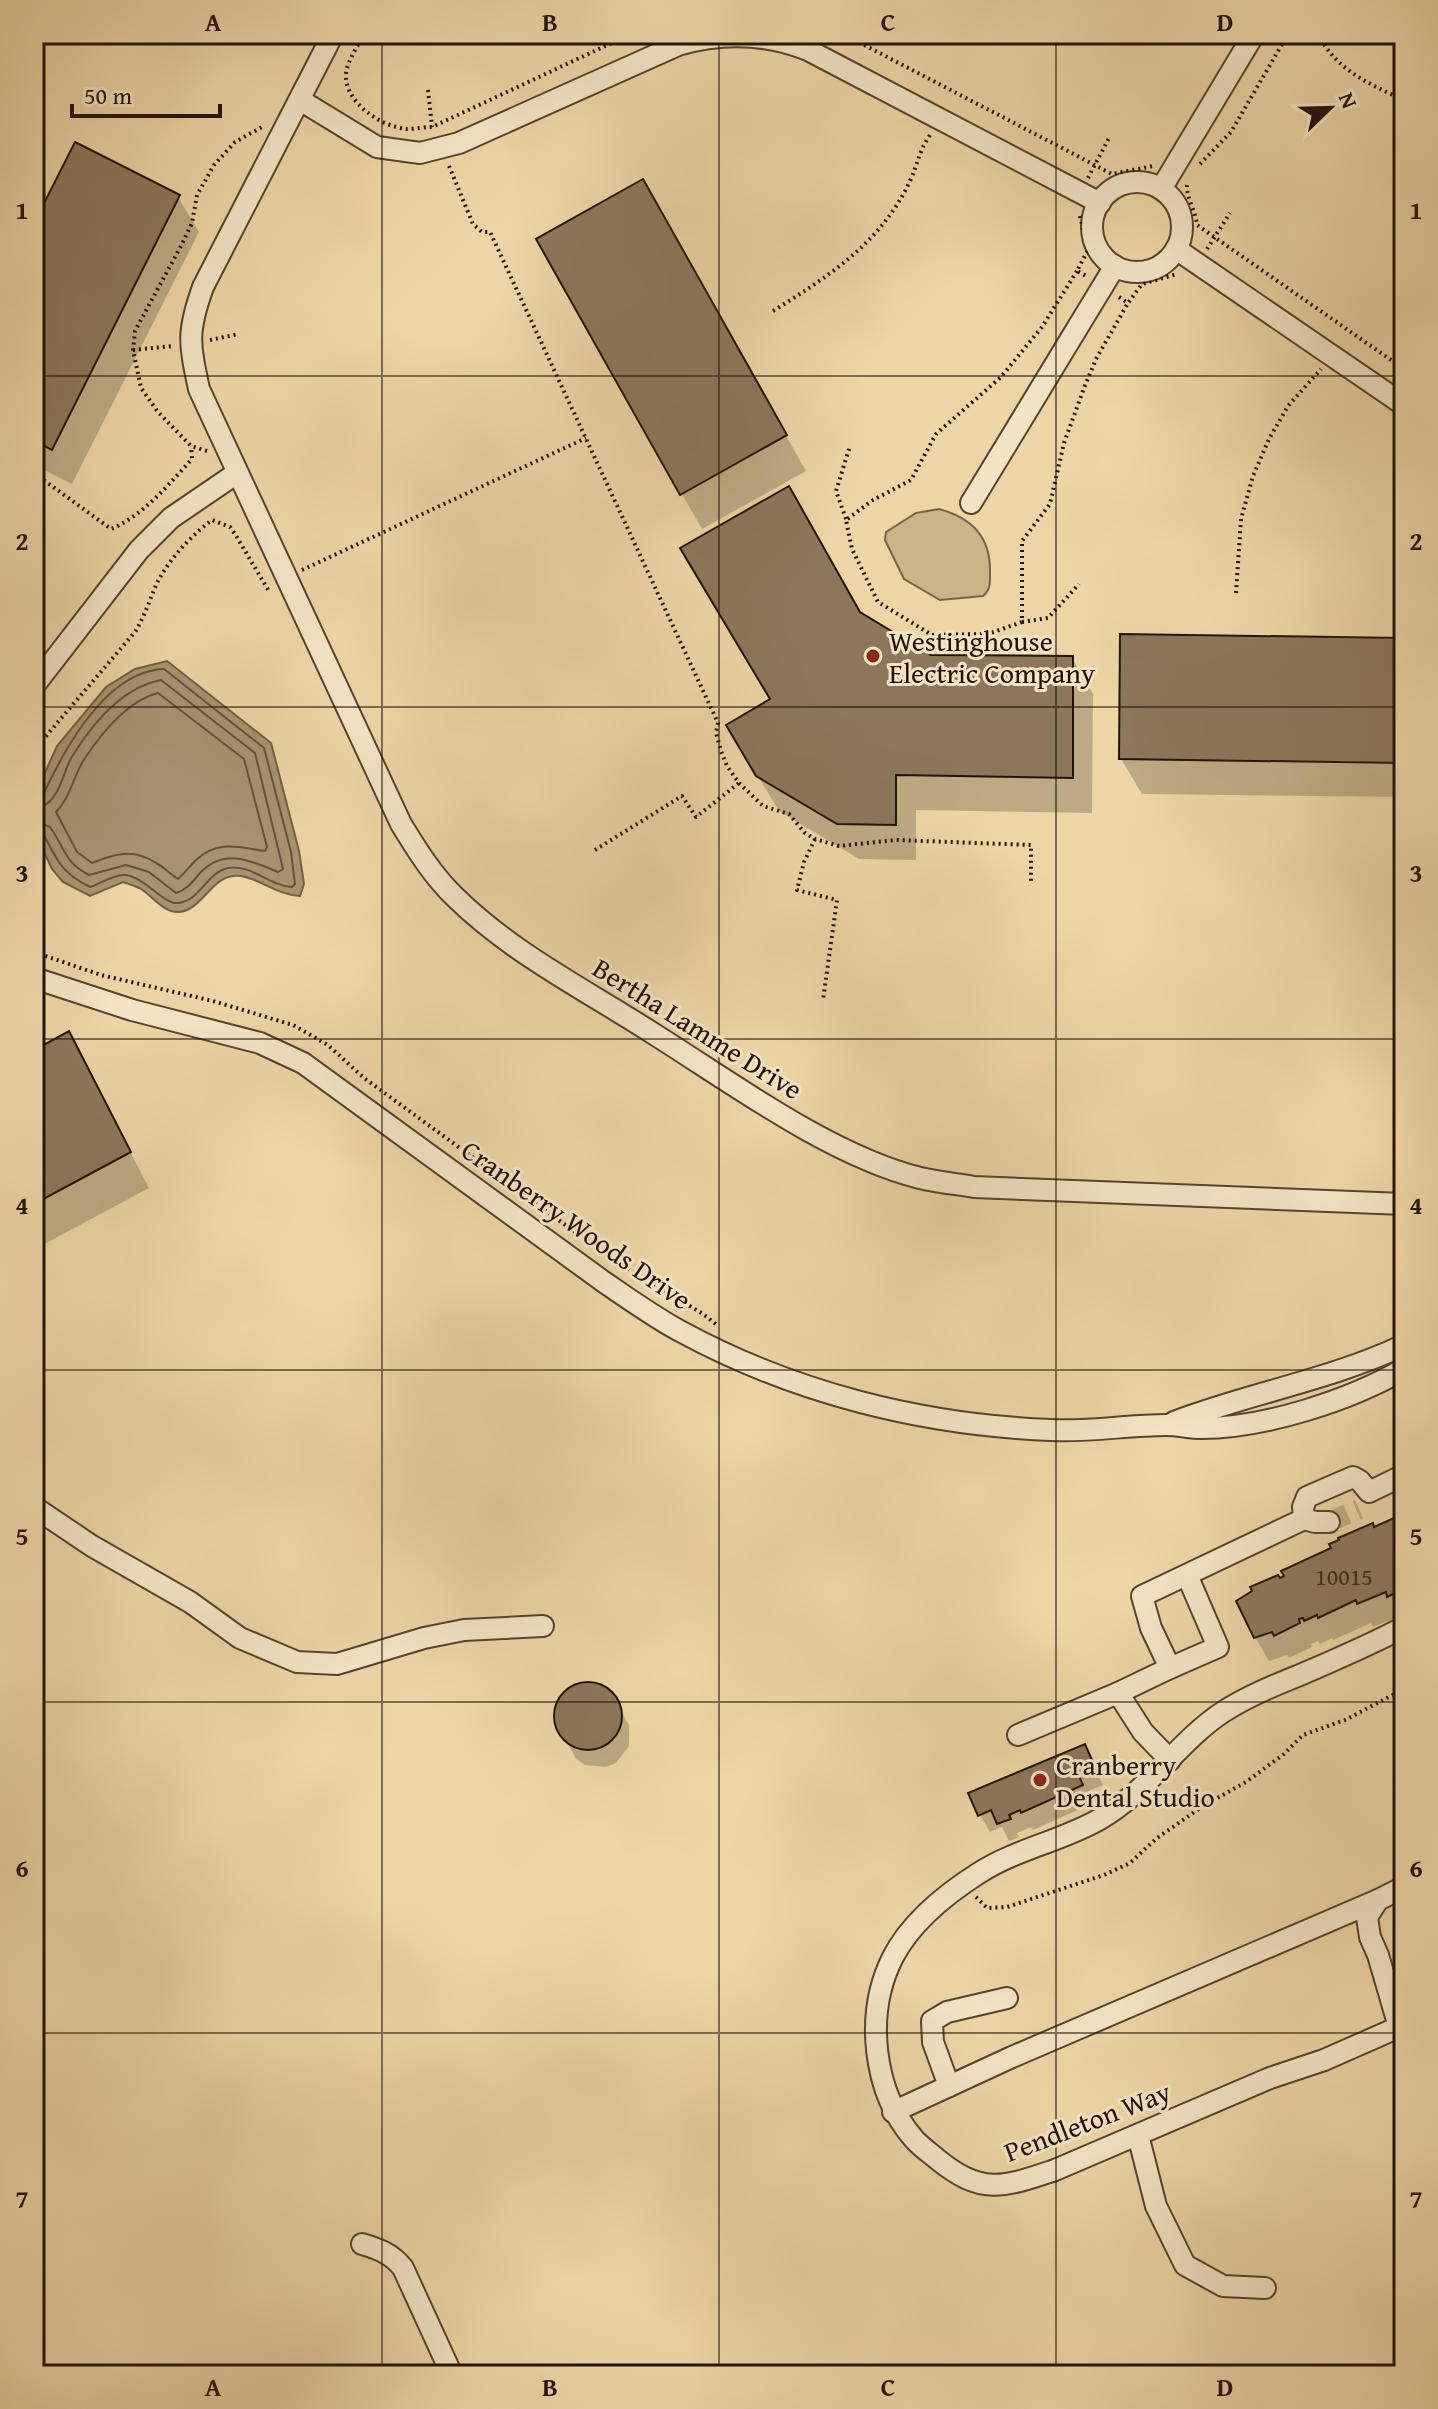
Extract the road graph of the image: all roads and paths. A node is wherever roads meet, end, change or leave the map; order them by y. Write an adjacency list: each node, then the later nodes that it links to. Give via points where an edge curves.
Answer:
1 (333, 34): 9 (street, Bertha Lamme Drive)
2 (364, 34): 12 (path, via 348,66 349,93 383,122 405,129)
3 (631, 34): 12 (path)
4 (843, 34): 15 (path)
5 (1254, 34): 17 (street)
6 (1288, 34): 16 (path, via 1231,132)
7 (1318, 34): 10 (path, via 1334,60 1362,81)
8 (428, 90): 12 (path)
9 (300, 100): 14 (street, via 377,147 420,153); 35 (street, Bertha Lamme Drive, via 203,287 191,321 199,389)
10 (1404, 100)
11 (940, 118): 14 (street, via 788,42 722,36 678,45); 19 (street); 27 (path, via 918,154 911,180 870,239 843,266)
12 (432, 127)
13 (1109, 138): 15 (path)
14 (441, 149): 31 (path, via 473,224 490,232)
15 (1095, 165): 17 (path, via 1112,174 1154,166 1161,158); 19 (path)
16 (1199, 165)
17 (1174, 167): 18 (street); 22 (path, via 1189,176 1186,190 1197,225)
18 (1161, 189): 20 (street, via 1131,183); 23 (street, via 1180,214)
19 (1081, 192): 20 (street); 26 (path, via 1072,204 1080,213 1088,250 1077,271)
20 (1100, 203): 25 (street, via 1095,242)
21 (1230, 213): 22 (path)
22 (1214, 237): 24 (path); 29 (path)
23 (1176, 249): 24 (street); 25 (street, via 1159,267 1144,272)
24 (1197, 263): 26 (path, via 1189,275 1142,284 1128,303); 28 (street)
25 (1115, 266): 26 (street)
26 (1103, 286): 36 (street)
27 (773, 311)
28 (1331, 355): 30 (street); 42 (path, via 1288,406 1253,476 1241,519)
29 (1404, 369)
30 (1404, 405)
31 (586, 438): 40 (path); 47 (path, via 718,723 721,751)
32 (191, 446): 34 (path, via 192,459 177,475 143,509 111,529)
33 (850, 446): 37 (path, via 836,491)
34 (34, 473)
35 (237, 473): 40 (street, Bertha Lamme Drive); 45 (street, via 171,518 139,550)
36 (971, 503)
37 (846, 520)
38 (243, 524): 39 (path)
39 (235, 534): 43 (path); 46 (path, via 212,520 195,533 157,582 135,632)
40 (286, 577): 53 (street, Bertha Lamme Drive, via 401,824 452,895 529,958 829,1142 919,1178 974,1187)
41 (1079, 584): 44 (path, via 1048,618)
42 (1236, 593)
43 (271, 595)
44 (1022, 622)
45 (34, 686)
46 (34, 750)
47 (739, 783): 48 (path, via 763,806 789,814); 49 (path, via 696,817 682,796)
48 (815, 839): 50 (path, via 839,846 896,840 1031,845); 52 (path, via 797,890 837,900)
49 (595, 850)
50 (1031, 882)
51 (34, 978): 56 (street, Cranberry Woods Drive, via 132,1010 235,1035 303,1063 614,1289 680,1331 778,1376 852,1400 956,1422 1055,1430)
52 (823, 1000)
53 (1404, 1204)
54 (1404, 1345): 56 (street, Cranberry Woods Drive, via 1311,1381)
55 (1404, 1369): 56 (street, Cranberry Woods Drive, via 1374,1387 1295,1413 1203,1428)
56 (1166, 1425)
57 (1404, 1475): 59 (street, via 1364,1500 1360,1481 1353,1477 1307,1497)
58 (34, 1507): 62 (street, via 240,1638 297,1662 337,1664 464,1630)
59 (1304, 1519): 60 (street); 61 (street)
60 (1329, 1522)
61 (1187, 1575): 64 (street, via 1142,1596); 64 (street, via 1218,1647)
62 (543, 1626)
63 (1404, 1627): 68 (street, Pendleton Way, via 1253,1693 1219,1714)
64 (1170, 1668): 66 (street)
65 (1404, 1689): 69 (path, via 1303,1735 1246,1782 1168,1830 1130,1863 1104,1875 1007,1907 987,1908)
66 (1118, 1693): 67 (street); 68 (street, via 1143,1732)
67 (1018, 1735)
68 (1170, 1760): 69 (street, Pendleton Way, via 1102,1818)
69 (963, 1884): 75 (street, Pendleton Way, via 912,1929 893,1958 882,1990 874,2029)
70 (1404, 1887): 71 (street)
71 (1378, 1900): 73 (street, Pendleton Way, via 1367,1917 1370,1937); 74 (street)
72 (1007, 1998): 74 (street, via 947,2012 932,2021 933,2042)
73 (1402, 2026): 76 (street, Pendleton Way)
74 (949, 2086): 75 (street)
75 (893, 2112): 76 (street, Pendleton Way, via 916,2141 957,2176 988,2186 1055,2170)
76 (1138, 2135): 78 (street, via 1156,2206 1185,2265 1223,2286)
77 (362, 2244): 79 (street, via 380,2249 403,2268)
78 (1265, 2288)
79 (452, 2375)

